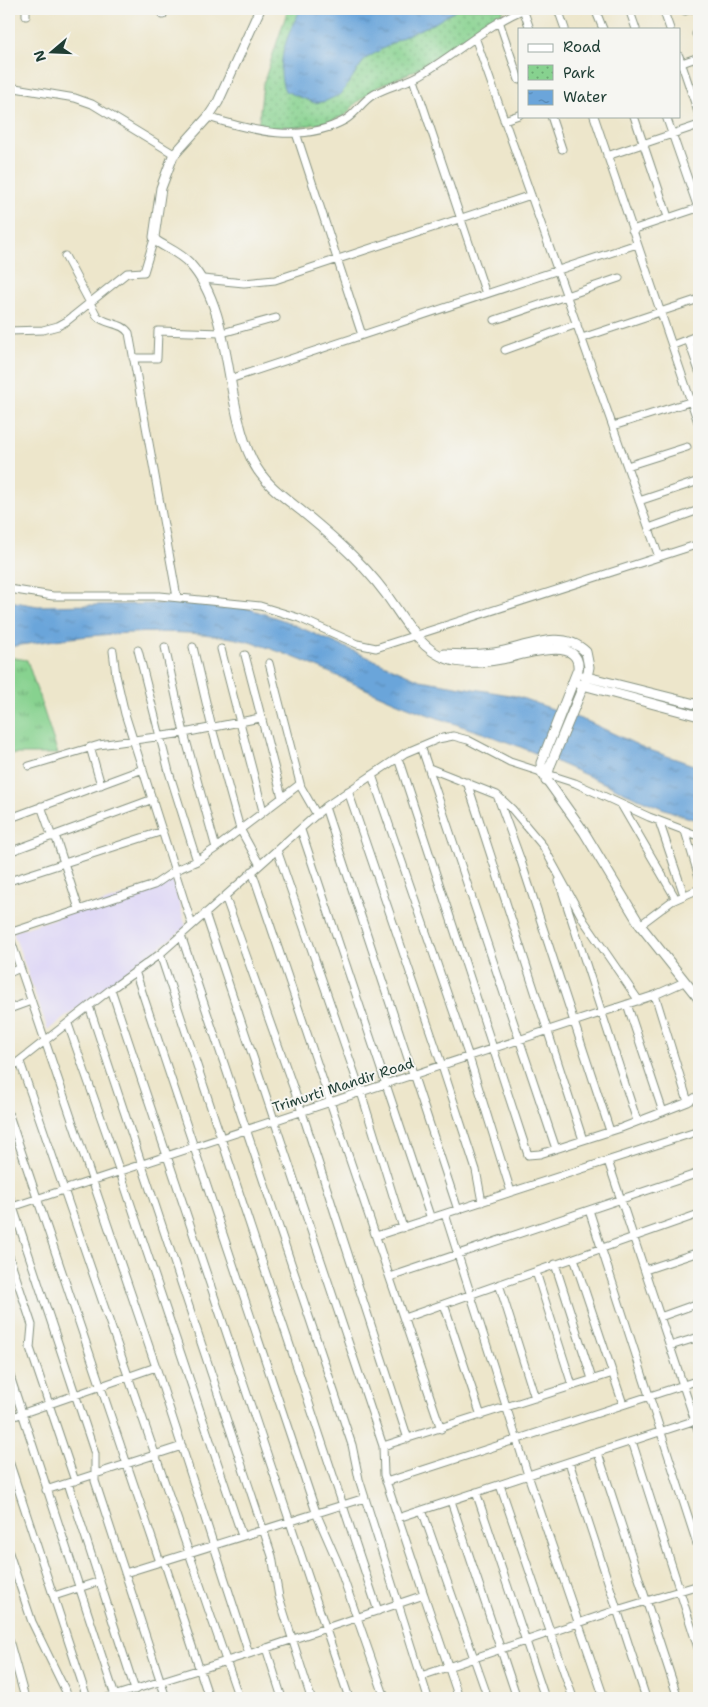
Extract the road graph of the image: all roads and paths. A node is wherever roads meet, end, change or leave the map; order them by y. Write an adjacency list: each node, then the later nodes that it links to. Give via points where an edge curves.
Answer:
1 (260, 9): 22 (street)
2 (524, 9): 7 (street); 9 (street)
3 (558, 9): 10 (street)
4 (595, 9): 11 (street)
5 (629, 9): 12 (street)
6 (663, 9): 13 (street)
7 (508, 13): 8 (street)
8 (499, 21): 14 (street); 17 (street)
9 (530, 28)
10 (564, 28)
11 (603, 28)
12 (636, 28)
13 (670, 28)
14 (476, 40): 18 (street); 27 (street)
15 (699, 57): 16 (street)
16 (680, 61): 21 (street)
17 (518, 77)
18 (414, 79): 29 (street, via 372,96 344,120); 38 (street)
19 (9, 87): 33 (street, via 92,104)
20 (518, 115): 27 (street)
21 (699, 115)
22 (208, 117): 29 (street, via 271,134); 33 (street)
23 (552, 118): 32 (street)
24 (595, 118): 34 (street)
25 (635, 118): 31 (street)
26 (667, 118): 30 (street)
27 (504, 120): 35 (street)
28 (699, 125): 30 (street)
29 (296, 133): 43 (street)
30 (672, 134): 31 (street); 36 (street)
31 (643, 144): 34 (street); 37 (street)
32 (562, 149)
33 (174, 154): 40 (street, via 161,188)
34 (607, 156): 39 (street)
35 (531, 195): 38 (street); 44 (street)
36 (699, 210): 37 (street)
37 (668, 217): 39 (street)
38 (462, 218): 43 (street); 47 (street)
39 (632, 230): 41 (street)
40 (154, 238): 46 (street, via 187,260); 50 (street, via 144,272 127,273)
41 (637, 244): 44 (street); 51 (street)
42 (65, 256): 50 (street)
43 (338, 261): 46 (street, via 259,282); 57 (street)
44 (557, 270): 47 (street); 48 (street)
45 (619, 278): 48 (street)
46 (202, 279): 56 (street)
47 (486, 294): 57 (street)
48 (566, 295): 53 (street); 54 (street)
49 (699, 299): 51 (street)
50 (89, 302): 55 (street, via 58,326); 63 (street, via 100,320 126,329)
51 (661, 312): 59 (street); 61 (street)
52 (276, 318): 56 (street)
53 (495, 320)
54 (577, 324): 59 (street); 62 (street)
55 (9, 331)
56 (222, 334): 63 (street, via 158,331 157,358); 65 (street)
57 (362, 335): 65 (street)
58 (699, 335): 60 (street)
59 (582, 338): 69 (street)
60 (688, 339): 61 (street); 64 (street)
61 (673, 345): 67 (street)
62 (505, 350)
63 (133, 358): 79 (street)
64 (699, 371)
65 (230, 379): 80 (street, via 244,439 259,472 274,490 371,574)
66 (699, 399): 67 (street)
67 (692, 402): 68 (street); 69 (street)
68 (699, 425)
69 (613, 426): 71 (street)
70 (687, 447): 71 (street)
71 (627, 466): 73 (street)
72 (699, 481): 73 (street)
73 (639, 501): 75 (street)
74 (699, 510): 75 (street)
75 (649, 528): 77 (street)
76 (699, 544): 77 (street)
77 (659, 557): 80 (street)
78 (9, 589): 79 (street, via 70,597)
79 (177, 597): 80 (street, via 228,601 278,610 368,648)
80 (416, 636): 86 (street)
81 (164, 647): 96 (street)
82 (193, 647): 95 (street)
83 (221, 649): 94 (street)
84 (138, 650): 97 (street)
85 (113, 651): 98 (street, via 119,690)
86 (437, 653): 89 (street, via 448,659 477,662 543,649 562,650 577,659); 90 (street, via 494,653 538,642 576,643 589,659)
87 (244, 656): 93 (street)
88 (269, 662): 108 (street)
89 (574, 678): 90 (street); 105 (street)
90 (585, 681): 91 (street); 92 (street); 105 (street)
91 (699, 705)
92 (699, 716)
93 (260, 718): 94 (street); 112 (street)
94 (240, 722): 95 (street); 117 (street)
95 (212, 728): 96 (street); 121 (street)
96 (184, 733): 97 (street); 127 (street)
97 (159, 737): 98 (street); 130 (street)
98 (133, 741): 100 (street); 104 (street)
99 (421, 746): 101 (street); 103 (street); 105 (street, via 453,736 488,749 510,762)
100 (90, 747): 102 (street); 109 (street)
101 (398, 758): 106 (street); 167 (street)
102 (29, 766)
103 (429, 768): 107 (street); 165 (street)
104 (143, 769): 109 (street); 113 (street)
105 (545, 771): 115 (street); 145 (street)
106 (372, 775): 110 (street); 168 (street)
107 (467, 782): 111 (street); 164 (street)
108 (300, 784): 112 (street); 118 (street)
109 (101, 785): 114 (street)
110 (348, 791): 116 (street); 170 (street)
111 (496, 795): 131 (street, via 512,809); 162 (street)
112 (282, 797): 117 (street)
113 (153, 799): 123 (street); 125 (street)
114 (41, 806): 119 (street); 125 (street)
115 (622, 806): 120 (street); 141 (street)
116 (325, 807): 118 (street); 172 (street)
117 (263, 811): 121 (street)
118 (317, 814): 122 (street)
119 (16, 816)
120 (659, 821): 124 (street); 139 (street)
121 (240, 829): 127 (street); 133 (street)
122 (301, 830): 128 (street); 173 (street)
123 (163, 831): 132 (street); 134 (street)
124 (685, 831): 126 (street); 136 (street)
125 (53, 836): 129 (street); 132 (street)
126 (699, 836)
127 (216, 848): 130 (street)
128 (277, 850): 133 (street); 174 (street)
129 (9, 852)
130 (197, 861): 134 (street)
131 (553, 863): 157 (street, via 584,921); 161 (street)
132 (64, 864): 137 (street); 142 (street)
133 (260, 865): 135 (street)
134 (176, 870): 142 (street, via 144,890); 144 (street)
135 (252, 871): 140 (street); 176 (street)
136 (699, 877)
137 (9, 881)
138 (699, 889): 139 (street)
139 (684, 895): 141 (street)
140 (225, 896): 143 (street); 178 (street)
141 (676, 899): 145 (street)
142 (79, 909): 146 (street)
143 (205, 913): 144 (street); 181 (street)
144 (192, 925): 147 (street)
145 (640, 926): 152 (street)
146 (9, 934): 149 (street)
147 (181, 935): 148 (street); 183 (street)
148 (160, 954): 150 (street); 186 (street)
149 (20, 968): 151 (street); 156 (street)
150 (135, 971): 153 (street); 188 (street)
151 (9, 973)
152 (684, 982): 154 (street, Trimurti Mandir Road); 155 (street)
153 (111, 988): 159 (street); 190 (street)
154 (655, 996): 157 (street, Trimurti Mandir Road); 177 (street)
155 (699, 999)
156 (31, 1001): 160 (street); 166 (street)
157 (639, 1001): 158 (street, Trimurti Mandir Road)
158 (627, 1004): 161 (street, Trimurti Mandir Road); 179 (street)
159 (89, 1006): 163 (street); 192 (street)
160 (9, 1009)
161 (601, 1013): 162 (street, Trimurti Mandir Road); 182 (street)
162 (573, 1022): 164 (street, Trimurti Mandir Road); 184 (street)
163 (68, 1024): 166 (street); 193 (street)
164 (548, 1031): 165 (street, Trimurti Mandir Road); 187 (street)
165 (519, 1040): 167 (street, Trimurti Mandir Road); 189 (street)
166 (44, 1042): 169 (street); 195 (street)
167 (492, 1049): 168 (street, Trimurti Mandir Road); 189 (street, via 528,1155)
168 (469, 1057): 170 (street, Trimurti Mandir Road); 197 (street)
169 (20, 1062): 171 (street); 196 (street)
170 (442, 1066): 172 (street, Trimurti Mandir Road); 201 (street, via 476,1170)
171 (9, 1069)
172 (413, 1075): 173 (street, Trimurti Mandir Road); 203 (street)
173 (387, 1084): 174 (street, Trimurti Mandir Road); 207 (street)
174 (361, 1092): 176 (street, Trimurti Mandir Road); 208 (street)
175 (699, 1095): 177 (street)
176 (331, 1102): 178 (street, Trimurti Mandir Road); 209 (street)
177 (688, 1102): 179 (street)
178 (302, 1112): 181 (street, Trimurti Mandir Road); 250 (street)
179 (663, 1112): 182 (street)
180 (9, 1115): 199 (street)
181 (275, 1121): 183 (street, Trimurti Mandir Road); 254 (street)
182 (637, 1121): 184 (street)
183 (248, 1130): 186 (street, Trimurti Mandir Road); 267 (street, via 352,1444)
184 (610, 1131): 187 (street)
185 (699, 1131): 191 (street)
186 (220, 1139): 188 (street, Trimurti Mandir Road); 269 (street)
187 (583, 1140): 189 (street)
188 (193, 1148): 190 (street, Trimurti Mandir Road); 271 (street)
189 (556, 1149)
190 (167, 1156): 192 (street, Trimurti Mandir Road); 273 (street)
191 (608, 1161): 197 (street); 200 (street)
192 (142, 1165): 193 (street, Trimurti Mandir Road); 274 (street)
193 (120, 1172): 195 (street, Trimurti Mandir Road); 275 (street)
194 (699, 1173): 200 (street)
195 (93, 1181): 196 (street, Trimurti Mandir Road); 228 (street)
196 (65, 1190): 199 (street, Trimurti Mandir Road); 231 (street)
197 (511, 1192): 201 (street)
198 (9, 1195): 202 (street)
199 (38, 1199): 202 (street, Trimurti Mandir Road); 236 (street)
200 (621, 1199): 204 (street); 210 (street)
201 (482, 1202): 203 (street)
202 (11, 1208): 237 (street)
203 (458, 1210): 205 (street)
204 (589, 1210): 211 (street); 213 (street)
205 (445, 1214): 207 (street); 213 (street)
206 (699, 1214): 210 (street)
207 (431, 1219): 208 (street)
208 (403, 1228): 209 (street)
209 (376, 1236): 219 (street)
210 (634, 1237): 211 (street); 217 (street)
211 (602, 1249): 215 (street); 238 (street)
212 (699, 1252): 217 (street)
213 (458, 1254): 219 (street); 221 (street)
214 (9, 1256): 240 (street, via 32,1325 30,1348)
215 (574, 1258): 216 (street); 230 (street)
216 (555, 1264): 218 (street); 232 (street)
217 (645, 1270): 224 (street)
218 (536, 1272): 220 (street); 234 (street)
219 (390, 1277): 225 (street)
220 (500, 1284): 221 (street); 239 (street)
221 (471, 1294): 223 (street); 242 (street)
222 (699, 1302): 224 (street)
223 (444, 1304): 225 (street); 244 (street)
224 (660, 1317): 227 (street)
225 (404, 1318): 247 (street)
226 (699, 1336): 227 (street)
227 (670, 1346): 235 (street)
228 (156, 1367): 231 (street); 253 (street)
229 (9, 1373): 243 (street)
230 (613, 1373): 232 (street); 241 (street)
231 (129, 1376): 236 (street); 255 (street)
232 (592, 1379): 234 (street)
233 (699, 1380): 235 (street)
234 (572, 1385): 239 (street)
235 (683, 1385): 238 (street); 246 (street)
236 (101, 1386): 237 (street); 259 (street)
237 (75, 1395): 240 (street); 260 (street, via 95,1454)
238 (649, 1396): 241 (street); 248 (street)
239 (535, 1398): 242 (street)
240 (48, 1404): 243 (street); 262 (street)
241 (624, 1404): 251 (street)
242 (507, 1407): 244 (street); 251 (street)
243 (21, 1414): 245 (street); 265 (street)
244 (481, 1416): 247 (street)
245 (9, 1418)
246 (697, 1420): 248 (street); 249 (street)
247 (441, 1429): 250 (street)
248 (661, 1432): 252 (street); 277 (street)
249 (699, 1433)
250 (408, 1439): 254 (street)
251 (517, 1439): 261 (street); 263 (street)
252 (632, 1441): 256 (street); 285 (street)
253 (182, 1446): 255 (street); 276 (street)
254 (383, 1446): 263 (street)
255 (155, 1453): 259 (street); 279 (street)
256 (598, 1453): 258 (street); 288 (street)
257 (9, 1462): 287 (street)
258 (569, 1462): 261 (street); 290 (street)
259 (127, 1463): 260 (street); 280 (street)
260 (94, 1475): 262 (street); 281 (street)
261 (528, 1475): 264 (street); 293 (street)
262 (72, 1482): 265 (street); 282 (street)
263 (386, 1482): 272 (street)
264 (500, 1485): 266 (street); 295 (street)
265 (46, 1490): 284 (street)
266 (476, 1492): 268 (street); 298 (street)
267 (365, 1498): 269 (street); 289 (street)
268 (451, 1501): 270 (street); 300 (street)
269 (344, 1506): 271 (street); 291 (street)
270 (422, 1510): 272 (street); 303 (street)
271 (317, 1515): 273 (street); 292 (street)
272 (398, 1518): 286 (street)
273 (291, 1523): 274 (street); 294 (street)
274 (263, 1530): 275 (street); 296 (street)
275 (242, 1536): 276 (street)
276 (212, 1545): 279 (street); 302 (street)
277 (699, 1550)
278 (9, 1553): 312 (street, via 32,1622)
279 (188, 1553): 280 (street); 304 (street)
280 (162, 1562): 281 (street); 306 (street)
281 (124, 1573): 308 (street)
282 (100, 1581): 284 (street); 309 (street)
283 (699, 1585): 285 (street)
284 (79, 1588): 287 (street); 310 (street)
285 (680, 1591): 288 (street); 301 (street)
286 (424, 1595): 289 (street); 305 (street)
287 (54, 1596): 313 (street)
288 (647, 1601): 290 (street); 330 (street)
289 (398, 1604): 291 (street); 307 (street)
290 (617, 1610): 293 (street); 329 (street)
291 (378, 1611): 292 (street)
292 (358, 1617): 294 (street); 321 (street)
293 (579, 1624): 295 (street); 328 (street)
294 (327, 1628): 296 (street); 320 (street)
295 (551, 1634): 298 (street); 327 (street)
296 (292, 1639): 299 (street); 319 (street)
297 (9, 1640): 311 (street)
298 (527, 1642): 300 (street); 326 (street)
299 (266, 1648): 302 (street); 318 (street)
300 (501, 1650): 303 (street); 325 (street)
301 (699, 1651)
302 (249, 1654): 304 (street)
303 (474, 1659): 305 (street); 324 (street)
304 (226, 1661): 306 (street); 317 (street)
305 (449, 1668): 307 (street); 323 (street)
306 (200, 1669): 308 (street); 316 (street)
307 (421, 1676): 322 (street)
308 (160, 1682): 309 (street); 315 (street)
309 (135, 1690): 310 (street)
310 (115, 1696): 314 (street)
311 (25, 1698)
312 (69, 1698)
313 (87, 1698)
314 (107, 1698)
315 (166, 1698)
316 (209, 1698)
317 (239, 1698)
318 (282, 1698)
319 (311, 1698)
320 (349, 1698)
321 (385, 1698)
322 (428, 1698)
323 (459, 1698)
324 (488, 1698)
325 (517, 1698)
326 (545, 1698)
327 (573, 1698)
328 (604, 1698)
329 (646, 1698)
330 (678, 1698)

